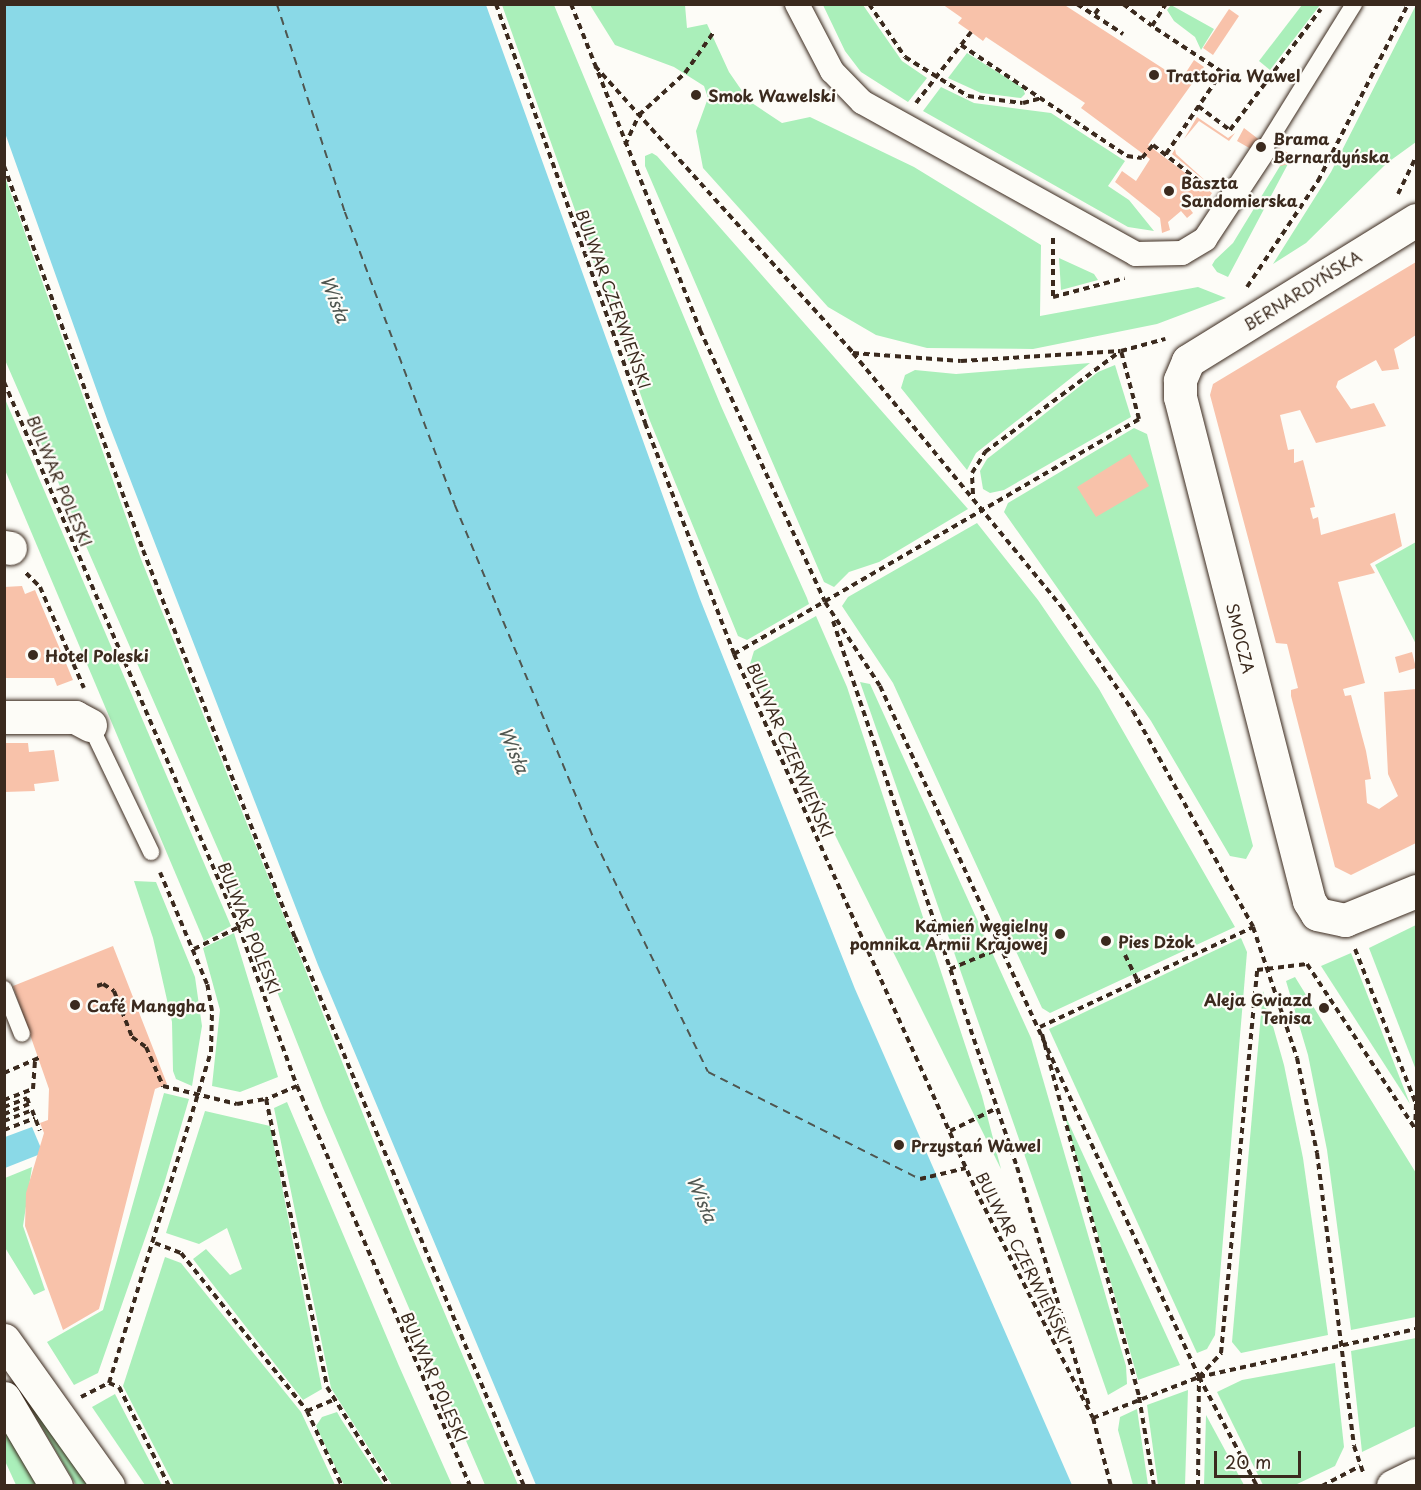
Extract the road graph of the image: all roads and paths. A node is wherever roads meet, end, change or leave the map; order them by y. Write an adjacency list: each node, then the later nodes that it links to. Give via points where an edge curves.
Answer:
1 (496, 4): 44 (path, BULWAR CZERWIEŃSKI, via 645,423)
2 (571, 4): 18 (path)
3 (797, 4): 23 (street, via 819,50 846,89)
4 (869, 4): 19 (path, via 905,57)
5 (1077, 4): 12 (path)
6 (1102, 4): 12 (path)
7 (1123, 4): 13 (path)
8 (1166, 4): 13 (path)
9 (1324, 4): 21 (path, via 1230,130)
10 (1354, 4): 25 (lane)
11 (1408, 4): 34 (path, via 1318,181)
12 (1095, 14): 16 (path)
13 (1152, 26): 21 (path, via 1222,72)
14 (971, 32): 17 (path)
15 (713, 33): 22 (path, via 685,73)
16 (1123, 34)
17 (961, 45): 19 (path); 20 (path)
18 (595, 66): 22 (path); 24 (path)
19 (936, 77): 20 (path, via 968,96 1023,103); 23 (path)
20 (1043, 98): 27 (path, via 1127,156 1143,158 1153,146)
21 (1198, 106): 27 (path)
22 (639, 115): 24 (path); 36 (path)
23 (900, 123): 31 (street)
24 (625, 146): 42 (path, via 700,330)
25 (1264, 149): 33 (street, via 1205,238 1182,253)
26 (1416, 152): 28 (path)
27 (1166, 154): 30 (path)
28 (1413, 160)
29 (4, 166): 98 (path, via 143,550 268,871 459,1339)
30 (1204, 186)
31 (1052, 210): 33 (street, via 1121,249); 33 (path, via 1053,297 1123,280)
32 (1416, 220): 37 (street, BERNARDYŃSKA)
33 (1146, 255)
34 (1242, 294)
35 (1120, 351): 36 (path, via 961,361); 39 (path, via 985,453 972,473); 40 (path, via 1139,419)
36 (852, 353): 39 (path)
37 (1188, 361): 48 (street, SMOCZA, via 1180,380 1180,397 1309,901 1317,914 1345,920)
38 (4, 382): 49 (path, BULWAR POLESKI)
39 (973, 495): 40 (path)
40 (984, 509): 42 (path); 50 (path, via 1061,606 1133,711)
41 (12, 555): 45 (path, via 40,586)
42 (825, 602): 43 (path); 44 (path)
43 (831, 614): 52 (path, via 880,686); 56 (path)
44 (734, 654): 77 (path, BULWAR CZERWIEŃSKI)
45 (89, 710): 46 (street, via 75,717); 47 (lane)
46 (4, 717)
47 (151, 852): 53 (path)
48 (1416, 891)
49 (239, 927): 53 (path); 65 (path, BULWAR POLESKI)
50 (1253, 927): 55 (path); 57 (path)
51 (1352, 943): 74 (path, via 1416,1104)
52 (1003, 947): 56 (path); 60 (path)
53 (194, 949): 66 (path, via 212,1011 211,1052)
54 (1125, 955): 57 (path)
55 (1268, 966): 74 (path, via 1307,964); 83 (path, via 1297,1058 1317,1153); 84 (path, via 1257,970 1221,1353)
56 (950, 969): 70 (path)
57 (1137, 980): 60 (path)
58 (97, 986): 66 (path, via 103,984 114,991 132,1037 146,1047 163,1086)
59 (4, 988): 61 (lane)
60 (1040, 1025): 84 (path); 86 (path)
61 (22, 1034)
62 (41, 1057): 63 (path)
63 (35, 1061): 64 (path); 68 (path, via 33,1089)
64 (4, 1073)
65 (297, 1086): 67 (path); 97 (path, BULWAR POLESKI)
66 (200, 1096): 67 (path, via 237,1104); 80 (path)
67 (266, 1099): 89 (path)
68 (4, 1100)
69 (4, 1107): 71 (path, via 27,1098 29,1104)
70 (997, 1108): 77 (path); 91 (path)
71 (4, 1114)
72 (35, 1118): 73 (path, via 32,1110); 75 (path); 76 (path)
73 (4, 1121)
74 (1416, 1129)
75 (4, 1130)
76 (40, 1131)
77 (950, 1131): 78 (path, BULWAR CZERWIEŃSKI)
78 (966, 1168): 79 (path); 91 (path, BULWAR CZERWIEŃSKI)
79 (920, 1179)
80 (155, 1243): 85 (path); 90 (path, via 181,1253)
81 (1416, 1329): 83 (path)
82 (4, 1340): 93 (street)
83 (1343, 1346): 84 (path); 103 (path, via 1360,1466)
84 (1199, 1377): 86 (path); 101 (path); 102 (path)
85 (109, 1383): 88 (path); 94 (path, via 118,1387)
86 (1139, 1396): 91 (path); 100 (path)
87 (4, 1398): 92 (street)
88 (78, 1398)
89 (333, 1400): 90 (path); 96 (path)
90 (307, 1411): 95 (path)
91 (1093, 1418): 99 (path, BULWAR CZERWIEŃSKI)
92 (56, 1485)
93 (108, 1485)
94 (169, 1485)
95 (342, 1485)
96 (389, 1485)
97 (470, 1485)
98 (524, 1485)
99 (1111, 1485)
100 (1154, 1485)
101 (1198, 1485)
102 (1257, 1485)
103 (1322, 1485)

